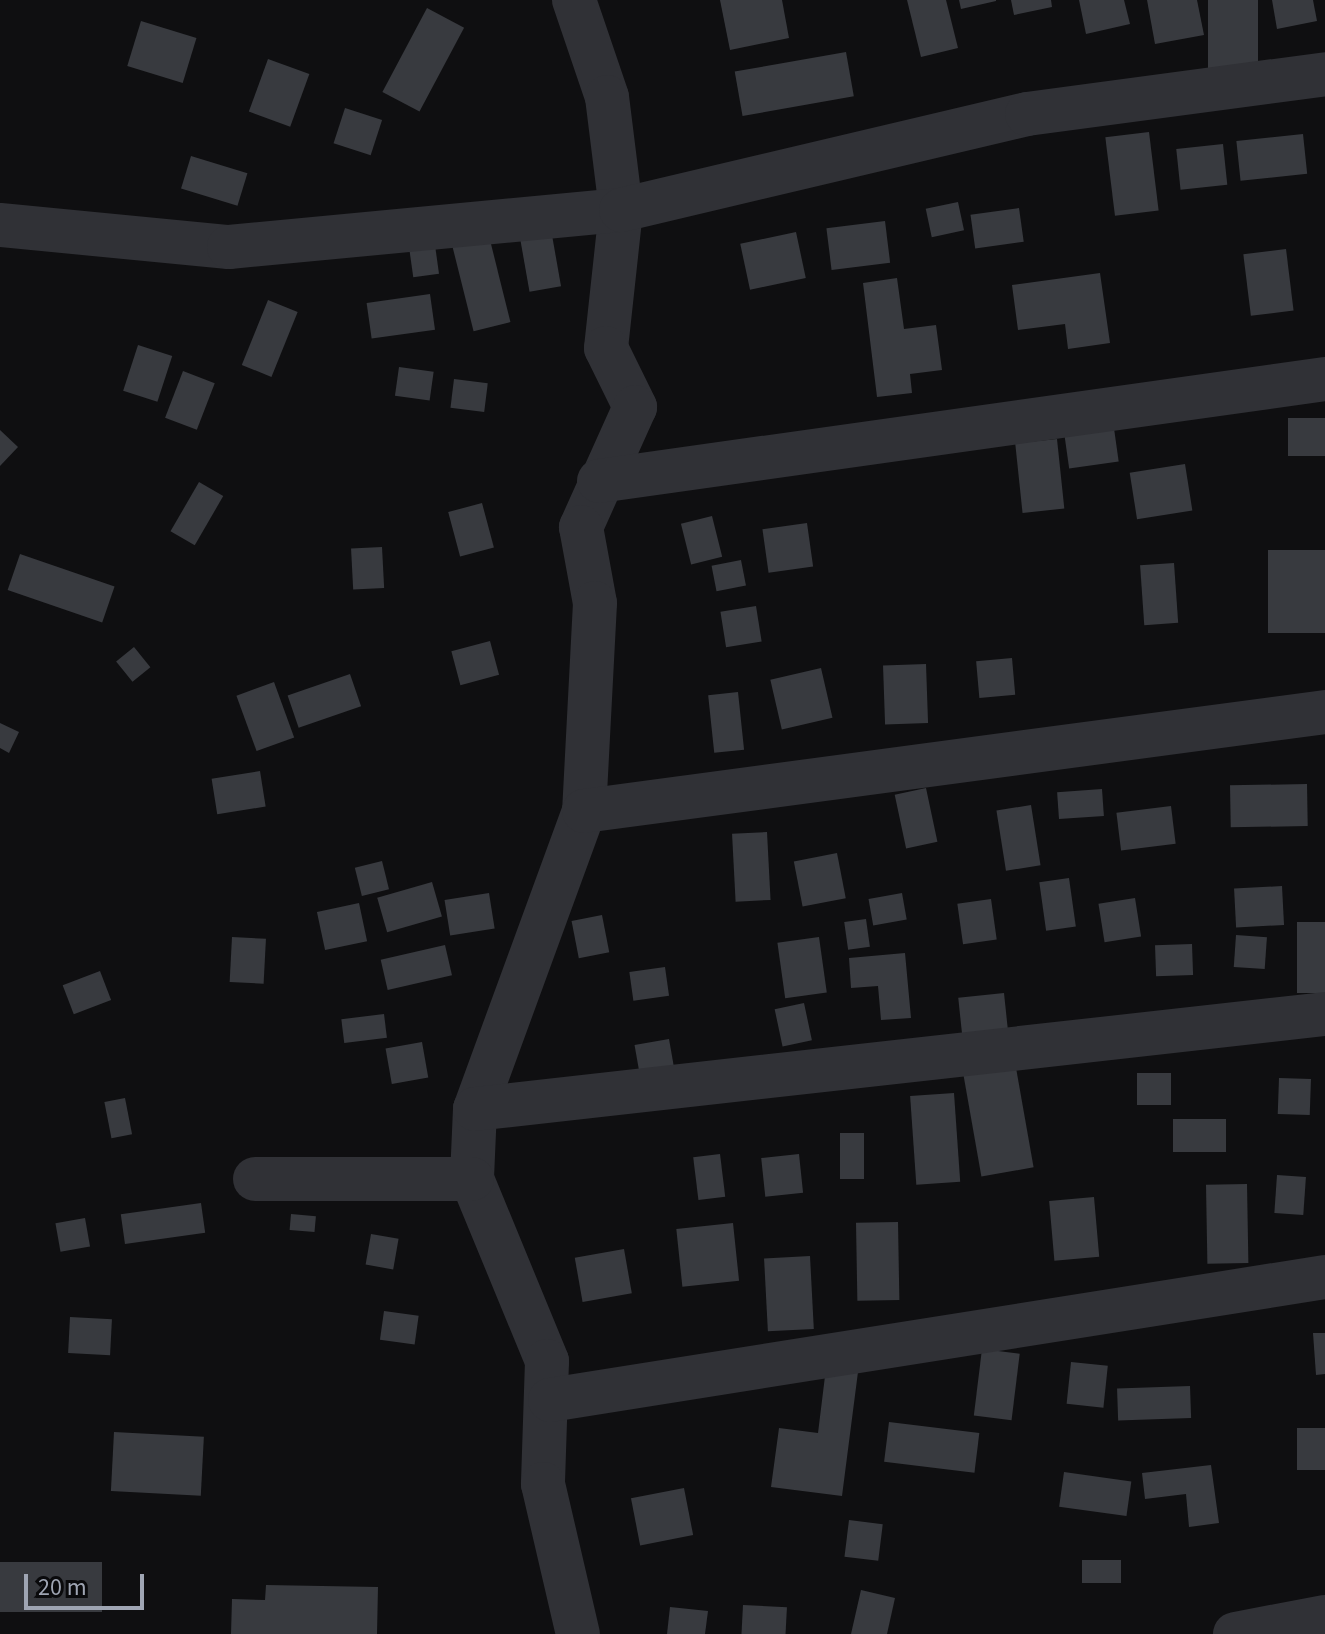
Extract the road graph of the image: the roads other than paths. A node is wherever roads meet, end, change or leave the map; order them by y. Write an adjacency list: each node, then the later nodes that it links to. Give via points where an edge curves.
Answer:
1 (574, 0): 3 (street, via 607,97)
2 (1325, 74): 3 (street, via 1027,114)
3 (621, 210): 4 (street, via 229,247); 6 (street, via 606,348 635,407)
4 (2, 228)
5 (1325, 379): 6 (street)
6 (599, 481): 8 (street, via 581,527 595,603)
7 (1325, 712): 8 (street)
8 (584, 811): 10 (street)
9 (1325, 1014): 10 (street)
10 (475, 1109): 12 (street)
11 (255, 1179): 12 (street)
12 (472, 1179): 14 (street, via 547,1361)
13 (1325, 1277): 14 (street)
14 (550, 1400): 16 (street, via 540,1444 543,1484)
15 (1325, 1617): 17 (street)
16 (578, 1634)
17 (1235, 1634)

